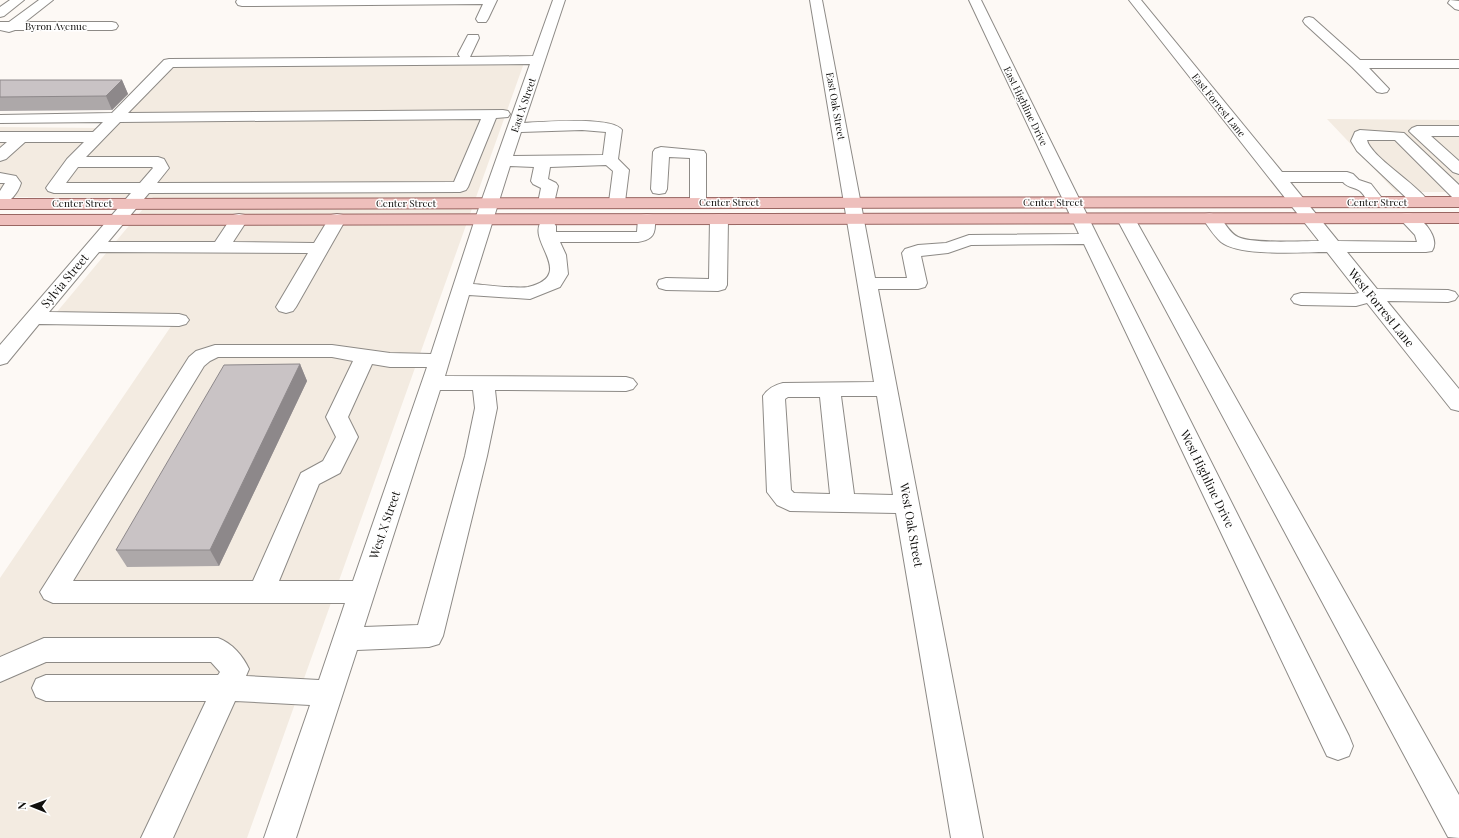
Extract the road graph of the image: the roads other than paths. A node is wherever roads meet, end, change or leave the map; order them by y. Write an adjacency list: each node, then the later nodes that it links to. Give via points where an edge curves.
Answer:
1 (18, 0): 10 (street)
2 (47, 0): 13 (street)
3 (486, 0): 9 (street)
4 (491, 0): 11 (street)
5 (559, 0): 19 (street, East X Street)
6 (816, 0): 57 (street, East Oak Street)
7 (975, 0): 58 (street, East Highline Drive)
8 (1135, 0): 37 (street, East Forrest Lane)
9 (242, 2)
10 (0, 13)
11 (482, 18)
12 (1309, 21): 20 (street)
13 (6, 26): 14 (street, Byron Avenue); 15 (street)
14 (112, 26)
15 (0, 35)
16 (473, 38): 18 (street)
17 (182, 54): 18 (street)
18 (465, 54): 19 (street)
19 (540, 56): 24 (street, via 169,63); 26 (street, East X Street)
20 (1357, 64): 21 (street); 22 (street)
21 (1459, 64)
22 (1382, 89)
23 (490, 115): 24 (street); 26 (street); 42 (street, via 460,187)
24 (114, 118): 25 (street); 30 (street)
25 (0, 120)
26 (518, 121): 32 (street, via 608,126 614,130); 33 (street, East X Street)
27 (1459, 131): 36 (street, via 1417,131)
28 (0, 137): 29 (street)
29 (21, 137): 30 (street); 31 (street)
30 (96, 137): 34 (street)
31 (0, 156)
32 (610, 160): 35 (street); 46 (street, via 621,170)
33 (504, 161): 35 (street); 56 (street, East X Street)
34 (73, 162): 40 (street); 41 (street, Sylvia Street, via 158,162 161,168)
35 (543, 162): 71 (street, via 539,181 550,186)
36 (1459, 170)
37 (1277, 177): 48 (street, via 1347,177 1353,183 1365,187); 55 (street, East Forrest Lane)
38 (0, 178): 45 (street, via 10,179 13,183 11,189)
39 (1402, 183): 44 (street); 44 (street, via 1362,148 1360,135 1399,136); 49 (street)
40 (54, 188): 41 (street); 54 (street)
41 (145, 188): 42 (street); 51 (street, Sylvia Street)
42 (300, 188): 52 (street)
43 (659, 189): 47 (street, via 662,152 698,154)
44 (1453, 189)
45 (0, 200)
46 (617, 202): 47 (main road, Center Street); 71 (main road, Center Street)
47 (698, 202): 57 (main road, Center Street)
48 (1377, 202): 49 (main road, Center Street); 55 (main road, Center Street)
49 (1421, 202): 50 (main road, Center Street)
50 (1459, 202)
51 (131, 203): 52 (main road, Center Street); 54 (main road, Center Street); 70 (street, Sylvia Street)
52 (289, 203): 56 (main road, Center Street)
53 (0, 204): 54 (main road, Center Street)
54 (37, 204)
55 (1303, 210): 58 (main road, Center Street); 59 (main road, Center Street); 60 (main road, Center Street); 75 (street, West Forrest Lane)
56 (487, 211): 63 (main road, Center Street); 71 (main road, Center Street); 81 (street, West X Street)
57 (855, 211): 58 (main road, Center Street); 65 (main road, Center Street); 66 (main road, Center Street); 80 (street, West Oak Street)
58 (1076, 211): 67 (main road, Center Street); 68 (main road, Center Street); 73 (street, West Highline Drive)
59 (1211, 218): 68 (main road, Center Street); 75 (street, via 1226,239 1233,243 1252,246)
60 (1408, 218): 61 (main road, Center Street); 75 (street, via 1424,234 1426,246)
61 (1459, 218)
62 (239, 219): 63 (main road, Center Street); 70 (main road, Center Street); 77 (street)
63 (337, 219): 78 (street)
64 (647, 219): 65 (main road, Center Street); 71 (street, via 646,233 643,236)
65 (719, 219): 79 (street, via 718,285)
66 (986, 219): 67 (main road, Center Street); 74 (street)
67 (1027, 219): 72 (street)
68 (1126, 219): 106 (street)
69 (0, 220): 70 (main road, Center Street)
70 (117, 220): 76 (street, Sylvia Street)
71 (547, 220): 81 (street, via 557,255 559,274 554,283 530,293)
72 (1036, 239): 73 (street); 74 (street)
73 (1090, 239): 105 (street, West Highline Drive)
74 (994, 240): 80 (street, via 969,240 948,248 924,249 911,253 918,283)
75 (1332, 246): 82 (street, West Forrest Lane)
76 (94, 247): 77 (street); 86 (street, Sylvia Street)
77 (220, 248): 78 (street)
78 (320, 248): 85 (street)
79 (666, 284)
80 (868, 284): 93 (street, West Oak Street)
81 (462, 289): 90 (street, West X Street)
82 (1371, 295): 83 (street); 84 (street, via 1356,300); 95 (street, West Forrest Lane)
83 (1448, 296)
84 (1301, 300)
85 (286, 308)
86 (34, 318): 87 (street); 89 (street, Sylvia Street)
87 (179, 320)
88 (365, 356): 90 (street); 98 (street, via 337,417 348,437 332,466 309,479); 98 (street, via 332,351 215,351 203,356 196,362 53,592)
89 (0, 358)
90 (436, 372): 91 (street); 99 (street, West X Street)
91 (483, 383): 92 (street); 100 (street, via 486,408 476,456 429,636)
92 (626, 384)
93 (886, 389): 94 (street); 97 (street, West Oak Street)
94 (830, 390): 96 (street); 96 (street, via 783,390 774,396 778,485 781,495 790,502)
95 (1459, 404)
96 (843, 503): 97 (street)
97 (907, 504): 109 (street, West Oak Street)
98 (262, 591): 99 (street)
99 (362, 592): 100 (street, West X Street)
100 (346, 639): 104 (street, West X Street)
101 (0, 670): 103 (street, via 44,650 218,650 235,669)
102 (46, 688): 103 (street)
103 (226, 688): 104 (street); 107 (street)
104 (328, 693): 108 (street, West X Street)
105 (1338, 746)
106 (1459, 826)
107 (157, 838)
108 (280, 838)
109 (967, 838)

